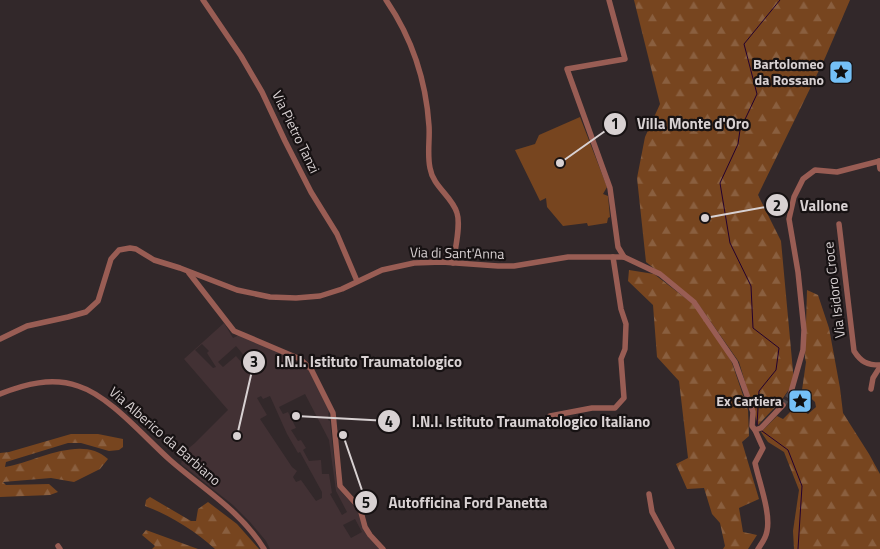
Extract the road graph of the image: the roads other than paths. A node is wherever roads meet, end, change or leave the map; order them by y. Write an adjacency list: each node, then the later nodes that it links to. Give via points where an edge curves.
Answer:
1 (203, 0): 11 (street, Via Pietro Tanzi, via 262,92 311,192 337,234)
2 (386, 0): 9 (street, via 406,35 422,79 431,173 458,215)
3 (609, 0): 8 (street, via 625,59 567,70 610,188 618,247)
4 (879, 161): 5 (street); 15 (street, via 837,172 815,170 803,179 794,197 789,220 804,330 803,350)
5 (880, 169)
6 (839, 224): 13 (street, Via Isidoro Croce, via 854,351 868,365)
7 (613, 256): 8 (street, Via di Sant'Anna); 9 (street, Via di Sant'Anna, via 568,257 514,266); 18 (street, via 626,324 625,349 621,359 624,398 615,408 592,408)
8 (624, 257): 19 (street, Via di Sant'Anna, via 660,274 699,308 735,362 753,412 752,426)
9 (453, 263): 11 (street, Via di Sant'Anna, via 403,264)
10 (187, 271): 11 (street, Via di Sant'Anna, via 238,290 270,297 320,296); 12 (street, Via di Sant'Anna, via 154,260 136,249 124,248 111,259 98,301 86,312 27,326); 22 (street, via 234,331 300,359 311,368 333,413 340,486 358,506 365,528)
11 (356, 281)
12 (0, 339)
13 (879, 366): 14 (street)
14 (871, 389)
15 (791, 392)
16 (0, 394): 21 (street, Via Alberico da Barbiano, via 30,384 56,382 78,386 95,394 235,513)
17 (783, 405): 19 (street, via 760,429)
18 (550, 416)
19 (755, 430): 24 (street, Via di Sant'Anna, via 763,448 755,463 768,529)
20 (649, 494): 23 (street, via 652,512)
21 (264, 549)
22 (383, 549)
23 (672, 549)
24 (758, 549)

